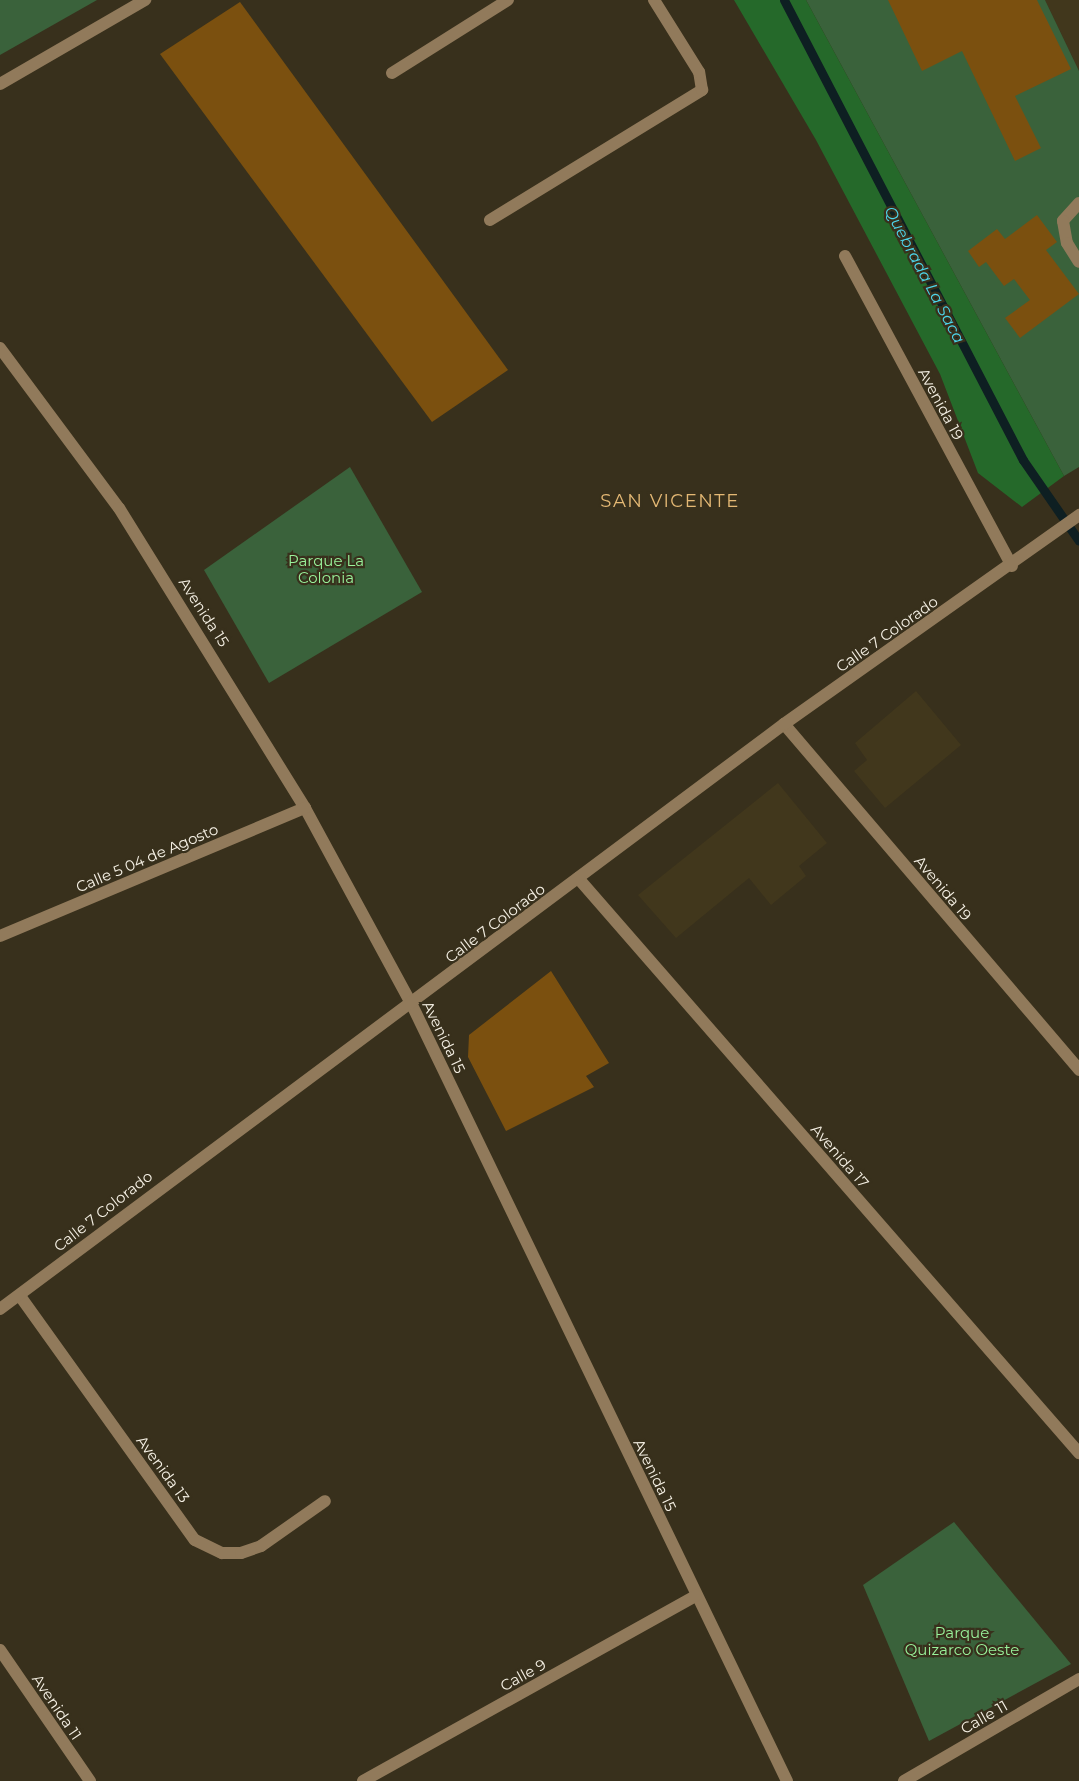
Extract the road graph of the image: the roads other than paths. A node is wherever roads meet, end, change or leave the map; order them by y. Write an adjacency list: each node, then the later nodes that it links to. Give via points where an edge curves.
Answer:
1 (146, 0): 5 (street)
2 (508, 0): 4 (street)
3 (654, 0): 7 (street, via 699,72 702,90)
4 (392, 73)
5 (0, 84)
6 (1079, 203): 9 (street, via 1063,221 1067,243)
7 (490, 220)
8 (845, 256): 12 (street, Avenida 19)
9 (1079, 262)
10 (0, 348): 14 (street, Avenida 15, via 118,508)
11 (1079, 515): 12 (street, Calle 7 Colorado)
12 (1012, 566): 13 (street, Calle 7 Colorado)
13 (784, 724): 15 (street, Calle 7 Colorado); 18 (street, Avenida 19)
14 (305, 808): 16 (street, Calle 5 04 de Agosto); 17 (street, Avenida 15)
15 (578, 878): 17 (street, Calle 7 Colorado); 21 (street, Avenida 17)
16 (0, 936)
17 (412, 1005): 19 (street, Calle 7 Colorado, via 142,1198); 23 (street, Avenida 15)
18 (1079, 1070)
19 (20, 1296): 20 (street, Calle 7 Colorado); 22 (street, Avenida 13, via 195,1540 222,1553 241,1553 261,1546)
20 (0, 1309)
21 (1079, 1453)
22 (325, 1501)
23 (696, 1596): 27 (street, Calle 9); 28 (street, Avenida 15)
24 (0, 1650): 26 (street, Avenida 11)
25 (1079, 1679): 29 (street, Calle 11)
26 (90, 1781)
27 (363, 1781)
28 (787, 1781)
29 (904, 1781)

